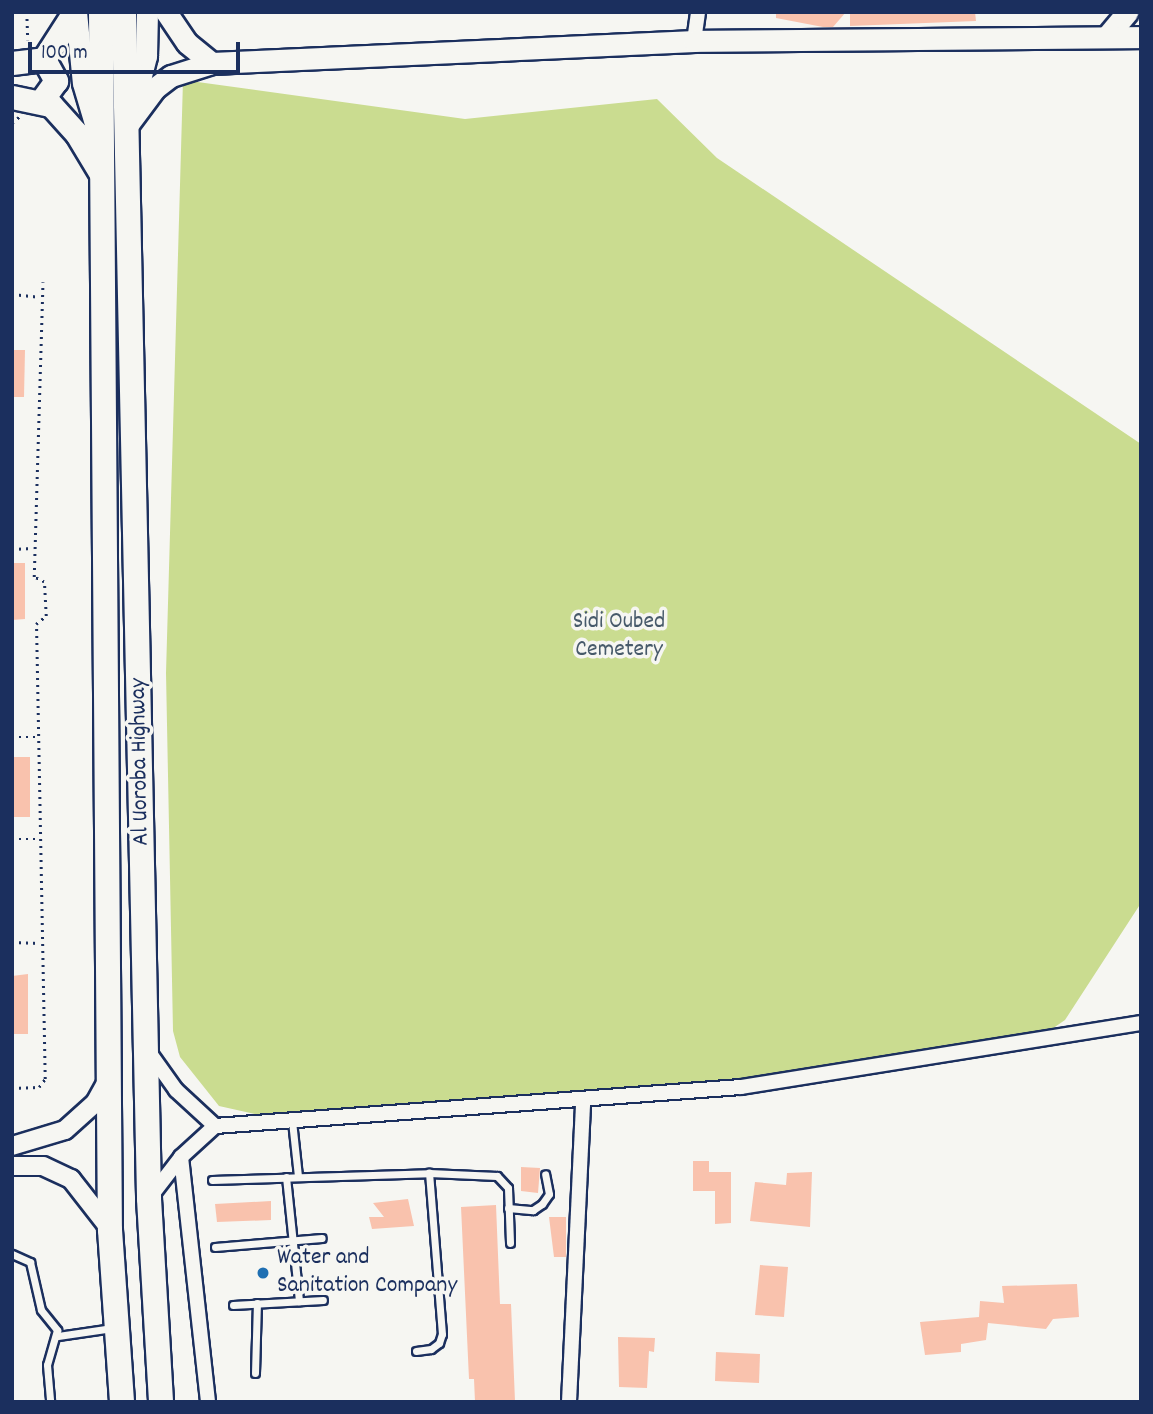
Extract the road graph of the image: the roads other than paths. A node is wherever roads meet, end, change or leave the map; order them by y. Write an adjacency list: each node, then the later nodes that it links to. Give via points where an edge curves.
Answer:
1 (75, 12): 11 (main road); 17 (main road, Al Uoroba Highway, via 83,83)
2 (100, 12): 17 (highway, Al Uoroba Highway)
3 (124, 12): 16 (highway, Al Uoroba Highway)
4 (147, 12): 16 (main road, Al Uoroba Highway, via 143,77)
5 (166, 12): 13 (main road, via 187,43)
6 (698, 12): 10 (street)
7 (1127, 12): 8 (main road)
8 (1108, 35): 9 (main road); 10 (main road)
9 (1141, 37)
10 (694, 41): 13 (main road)
11 (44, 60): 12 (main road); 14 (main road, via 56,80)
12 (12, 63)
13 (212, 63): 16 (main road, via 170,76)
14 (43, 100): 15 (main road); 18 (main road, via 77,134)
15 (17, 106)
16 (129, 123): 20 (highway, Al Uoroba Highway)
17 (101, 144): 18 (highway, Al Uoroba Highway)
18 (101, 174): 21 (highway, Al Uoroba Highway)
19 (1141, 1023): 22 (street, via 793,1080)
20 (146, 1046): 24 (street, via 176,1090); 35 (highway, Al Uoroba Highway)
21 (108, 1080): 25 (street, via 86,1113 65,1130); 37 (highway, Al Uoroba Highway)
22 (583, 1101): 23 (street); 55 (street)
23 (292, 1120): 24 (street); 32 (lane)
24 (215, 1126): 27 (street)
25 (41, 1140): 26 (street); 29 (street)
26 (12, 1146)
27 (181, 1157): 35 (street); 54 (street)
28 (12, 1166): 29 (street)
29 (43, 1166): 37 (street, via 79,1186)
30 (429, 1173): 32 (lane); 36 (lane, via 497,1176 508,1188); 49 (lane, via 442,1334 439,1343)
31 (545, 1174): 36 (lane, via 549,1194 542,1204 533,1210)
32 (298, 1176): 33 (lane)
33 (286, 1177): 34 (lane); 39 (lane)
34 (212, 1180)
35 (149, 1199): 53 (highway, Al Uoroba Highway)
36 (508, 1208): 40 (lane)
37 (110, 1230): 47 (highway, Al Uoroba Highway)
38 (322, 1238): 39 (lane)
39 (292, 1240): 41 (lane); 44 (lane)
40 (510, 1243)
41 (215, 1247)
42 (12, 1254): 48 (lane, via 30,1262 38,1302)
43 (323, 1300): 44 (lane)
44 (299, 1301): 45 (lane)
45 (257, 1303): 46 (lane); 50 (lane)
46 (233, 1304)
47 (115, 1328): 48 (lane); 52 (highway, Al Uoroba Highway)
48 (58, 1336): 51 (lane, via 47,1365)
49 (416, 1351)
50 (255, 1373)
51 (50, 1402)
52 (122, 1402)
53 (162, 1402)
54 (208, 1402)
55 (569, 1402)

